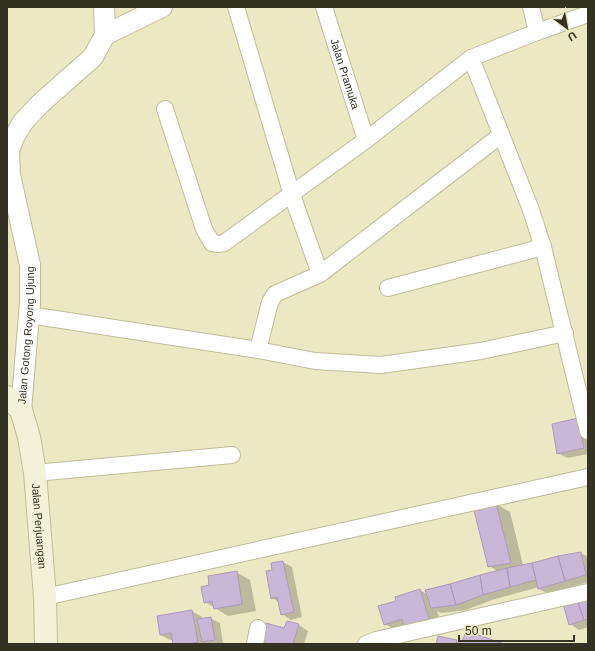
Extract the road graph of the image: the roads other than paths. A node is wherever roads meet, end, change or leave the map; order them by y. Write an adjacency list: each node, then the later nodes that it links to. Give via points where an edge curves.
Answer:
1 (104, 7): 8 (street)
2 (162, 7): 8 (street)
3 (236, 7): 13 (street)
4 (324, 7): 12 (street, Jalan Pramuka)
5 (530, 7): 7 (street)
6 (588, 14): 7 (street)
7 (537, 32): 9 (street)
8 (105, 35): 17 (street, Jalan Gotong Royong Ujung, via 93,57 23,122 10,151 10,175 30,265)
9 (471, 58): 11 (street); 12 (street)
10 (165, 109): 13 (street, via 204,229 212,243 224,243)
11 (501, 135): 14 (street); 15 (street)
12 (366, 140): 13 (street)
13 (292, 195): 15 (street)
14 (543, 247): 16 (street); 18 (street)
15 (320, 274): 19 (street, via 275,294 270,302)
16 (388, 288)
17 (29, 316): 19 (street); 20 (street, Jalan Gotong Royong Ujung)
18 (565, 333): 19 (street, via 481,351 381,365 315,360); 21 (street)
19 (258, 350)
20 (14, 403): 23 (main road, Jalan Perjuangan, via 29,436)
21 (588, 431)
22 (232, 455): 23 (street)
23 (35, 473): 26 (main road, Jalan Perjuangan)
24 (588, 477): 26 (street)
25 (588, 592): 30 (street)
26 (45, 597): 28 (main road, Jalan Perjuangan)
27 (258, 628): 29 (street)
28 (46, 644)
29 (255, 644)
30 (366, 644)

